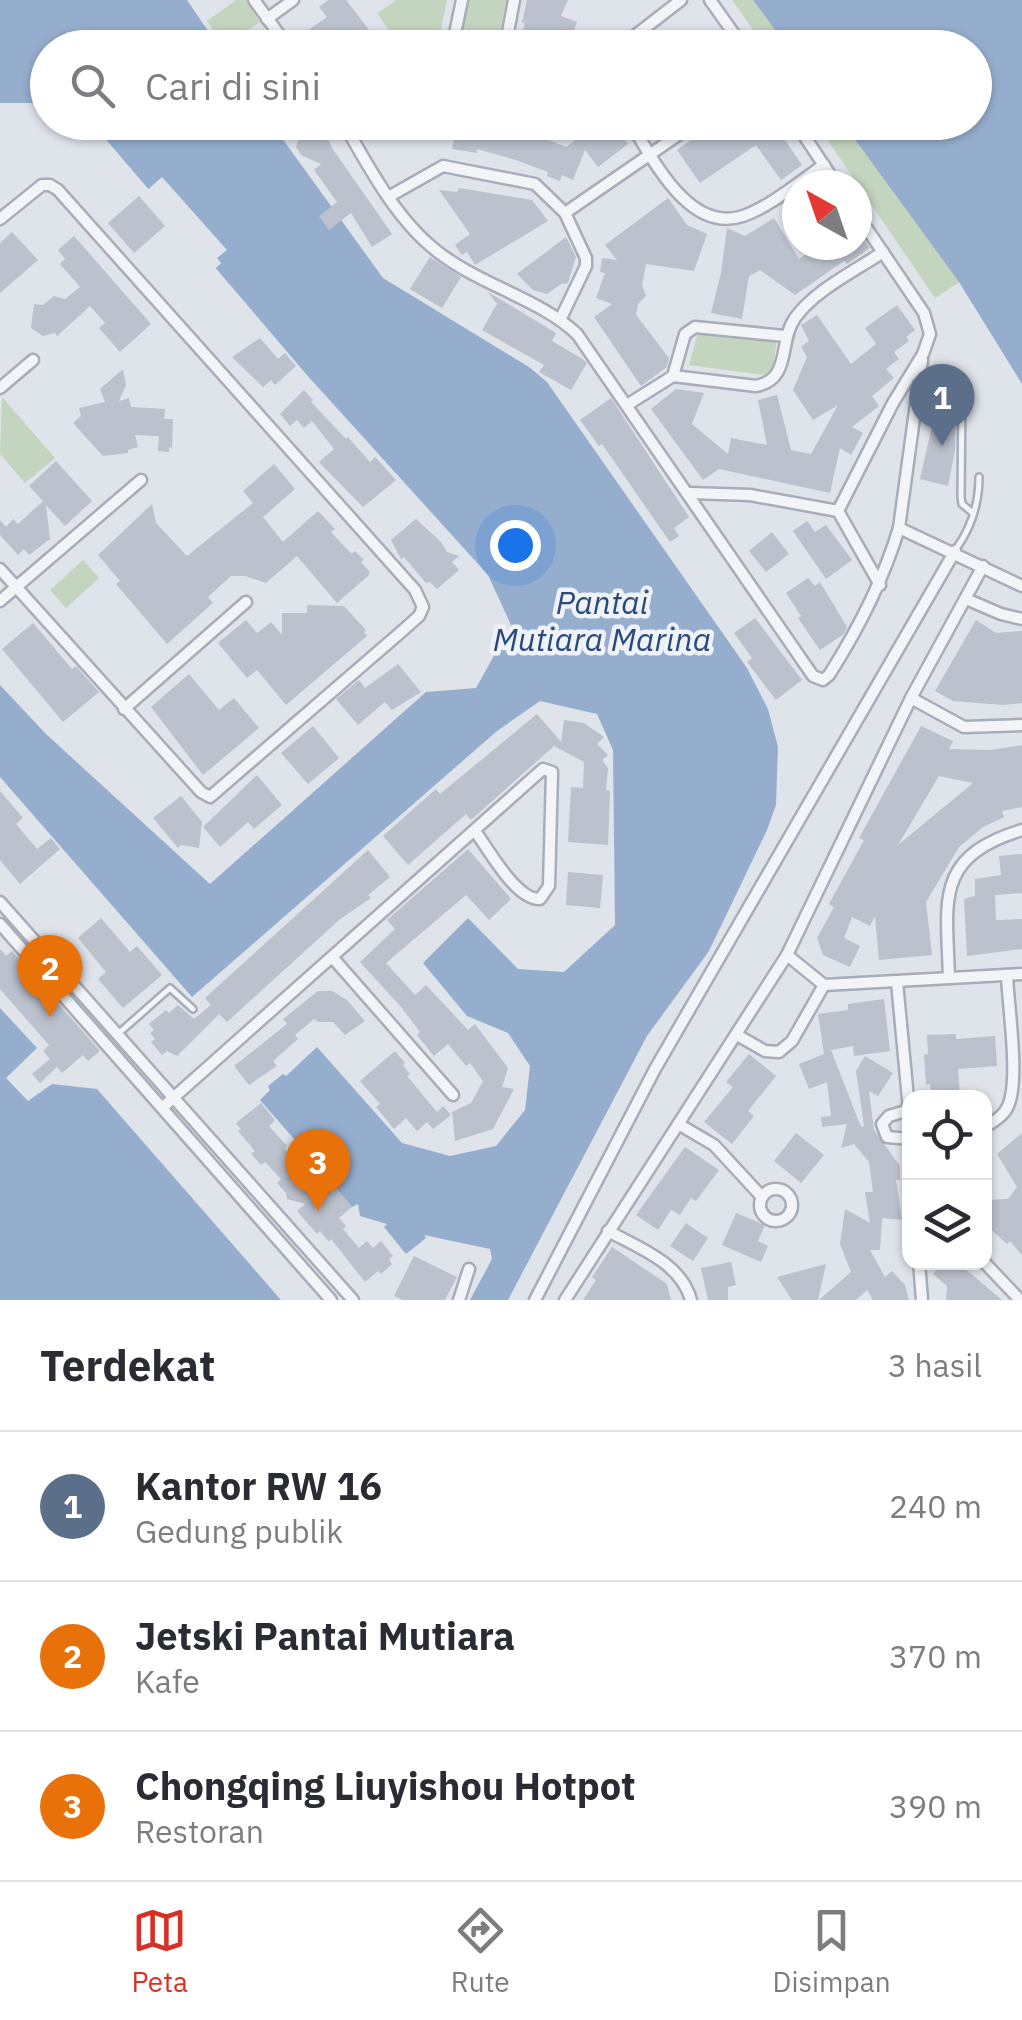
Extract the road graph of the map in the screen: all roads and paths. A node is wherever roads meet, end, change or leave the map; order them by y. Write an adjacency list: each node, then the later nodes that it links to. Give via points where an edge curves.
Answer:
1 (254, 0): 7 (street)
2 (294, 0): 7 (street)
3 (462, 0): 9 (street)
4 (514, 0): 10 (street)
5 (681, 0): 11 (street)
6 (710, 0): 12 (street)
7 (267, 20): 8 (street)
8 (275, 30)
9 (456, 30)
10 (508, 30)
11 (638, 30)
12 (731, 30)
13 (354, 140): 20 (street)
14 (641, 140): 17 (street)
15 (672, 140): 17 (street)
16 (807, 140): 18 (street)
17 (651, 155): 18 (street, via 698,213 714,218 742,216); 21 (street)
18 (824, 165): 19 (street)
19 (827, 170)
20 (390, 196): 21 (street, via 450,166 535,184); 25 (street, via 438,252)
21 (565, 213): 25 (street, via 586,266)
22 (0, 220): 50 (street, via 42,185 58,190 422,602 419,616 213,796 201,792)
23 (872, 236): 24 (street)
24 (883, 252): 26 (street, via 811,302); 27 (street, via 929,324)
25 (561, 318): 32 (street)
26 (785, 336): 29 (street, via 694,327 685,334); 29 (street, via 780,372 767,384)
27 (923, 354): 36 (street); 38 (street)
28 (32, 360): 30 (street)
29 (673, 376): 32 (street)
30 (0, 388)
31 (962, 392): 37 (lane, via 961,497)
32 (626, 405): 35 (street)
33 (979, 476): 37 (lane)
34 (141, 480): 44 (street)
35 (690, 493): 36 (street, via 750,495); 42 (street, via 818,679 832,670)
36 (838, 511): 42 (street)
37 (973, 513): 39 (lane)
38 (899, 528): 39 (street); 42 (street)
39 (955, 552): 40 (street); 82 (street, via 655,1070)
40 (983, 566): 43 (street); 45 (street)
41 (0, 569): 44 (street)
42 (880, 585)
43 (1022, 586)
44 (16, 587): 46 (street); 50 (street)
45 (966, 599): 48 (street); 49 (street)
46 (0, 602)
47 (246, 602): 50 (street)
48 (1022, 619)
49 (912, 698): 51 (street, via 964,727); 56 (street)
50 (124, 710)
51 (1022, 724)
52 (1022, 830): 60 (street, via 975,853 948,888)
53 (475, 831): 53 (street, via 543,769 552,772 549,886 540,899 522,894); 57 (street)
54 (0, 902): 64 (street)
55 (0, 924): 69 (street)
56 (786, 955): 62 (street); 65 (street)
57 (334, 958): 67 (street); 68 (street)
58 (1022, 974): 59 (street)
59 (1007, 975): 60 (street); 71 (street, via 1013,1089 1008,1108)
60 (949, 978): 61 (street)
61 (897, 982): 62 (street); 66 (street)
62 (824, 985): 65 (street, via 779,1052)
63 (193, 1010): 64 (lane, via 170,988)
64 (117, 1034): 68 (street)
65 (737, 1035): 72 (street)
66 (907, 1090)
67 (453, 1094)
68 (174, 1098): 69 (street); 80 (street)
69 (164, 1107): 79 (street)
70 (902, 1112): 73 (street, via 882,1124 887,1138)
71 (992, 1122)
72 (680, 1125): 74 (street, via 714,1145); 75 (street)
73 (902, 1138)
74 (762, 1197)
75 (608, 1231): 83 (street); 84 (street, via 668,1266)
76 (469, 1269): 81 (street)
77 (920, 1270): 85 (street)
78 (992, 1270): 86 (street)
79 (331, 1300)
80 (354, 1300)
81 (460, 1300)
82 (535, 1300)
83 (565, 1300)
84 (691, 1300)
85 (922, 1300)
86 (1020, 1300)

